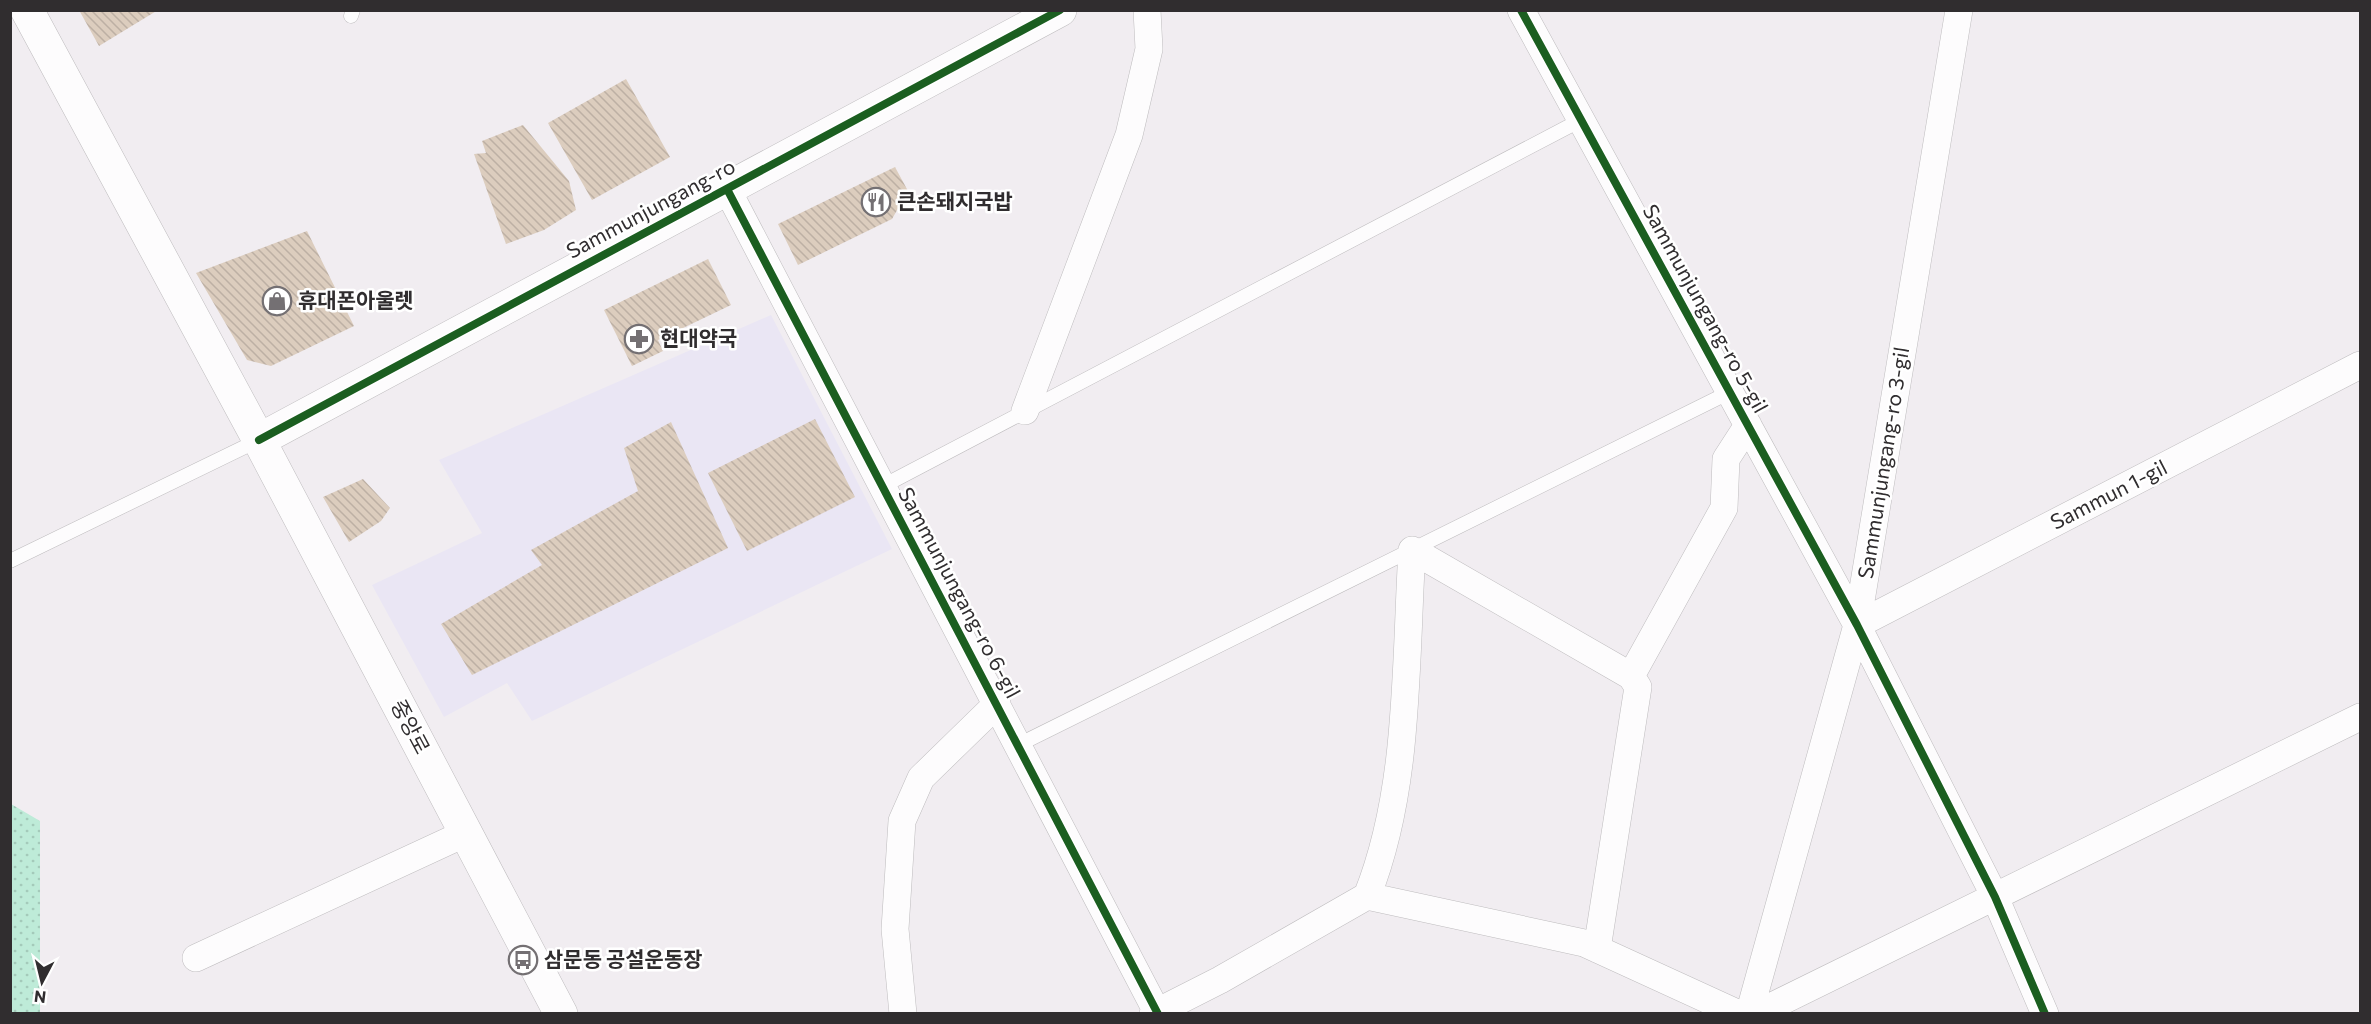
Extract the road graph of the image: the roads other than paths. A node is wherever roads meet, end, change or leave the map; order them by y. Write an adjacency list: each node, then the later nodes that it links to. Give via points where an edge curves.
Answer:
1 (27, 10): 12 (main road, 중앙로)
2 (1060, 10): 7 (main road, Sammunjungang-ro)
3 (1147, 10): 10 (street, via 1149,49 1128,135)
4 (1521, 10): 6 (street, Sammunjungang-ro 5-gil)
5 (1959, 10): 16 (street, Sammunjungang-ro 3-gil)
6 (1581, 120): 9 (street, Sammunjungang-ro 5-gil); 10 (lane)
7 (727, 189): 12 (main road, Sammunjungang-ro); 13 (street, Sammunjungang-ro 6-gil)
8 (2361, 365): 16 (street, Sammun 1-gil)
9 (1730, 392): 11 (street, Sammunjungang-ro 5-gil); 14 (lane)
10 (1025, 411): 13 (lane)
11 (1748, 425): 16 (street, Sammunjungang-ro 5-gil); 17 (street, via 1726,459 1724,508)
12 (259, 440): 15 (lane); 21 (main road, 중앙로)
13 (883, 486): 18 (street, Sammunjungang-ro 6-gil)
14 (1412, 550): 17 (street); 20 (lane); 22 (street, via 1398,777 1382,858)
15 (10, 561)
16 (1857, 625): 23 (street, Sammunjungang-ro 5-gil); 30 (street, Sammunjungang-ro 3-gil)
17 (1631, 676): 24 (street, via 1638,687)
18 (997, 704): 20 (street, Sammunjungang-ro 6-gil); 28 (street, via 921,778 902,821 895,929)
19 (2361, 717): 23 (street)
20 (1018, 745): 26 (street, Sammunjungang-ro 6-gil)
21 (466, 833): 25 (street); 27 (main road, 중앙로)
22 (1367, 896): 24 (street); 26 (street)
23 (1995, 897): 31 (street); 32 (street, Sammunjungang-ro 5-gil)
24 (1597, 949): 29 (street)
25 (196, 958)
26 (1156, 1013)
27 (561, 1014)
28 (903, 1014)
29 (1739, 1014)
30 (1749, 1014)
31 (1755, 1014)
32 (2044, 1014)

